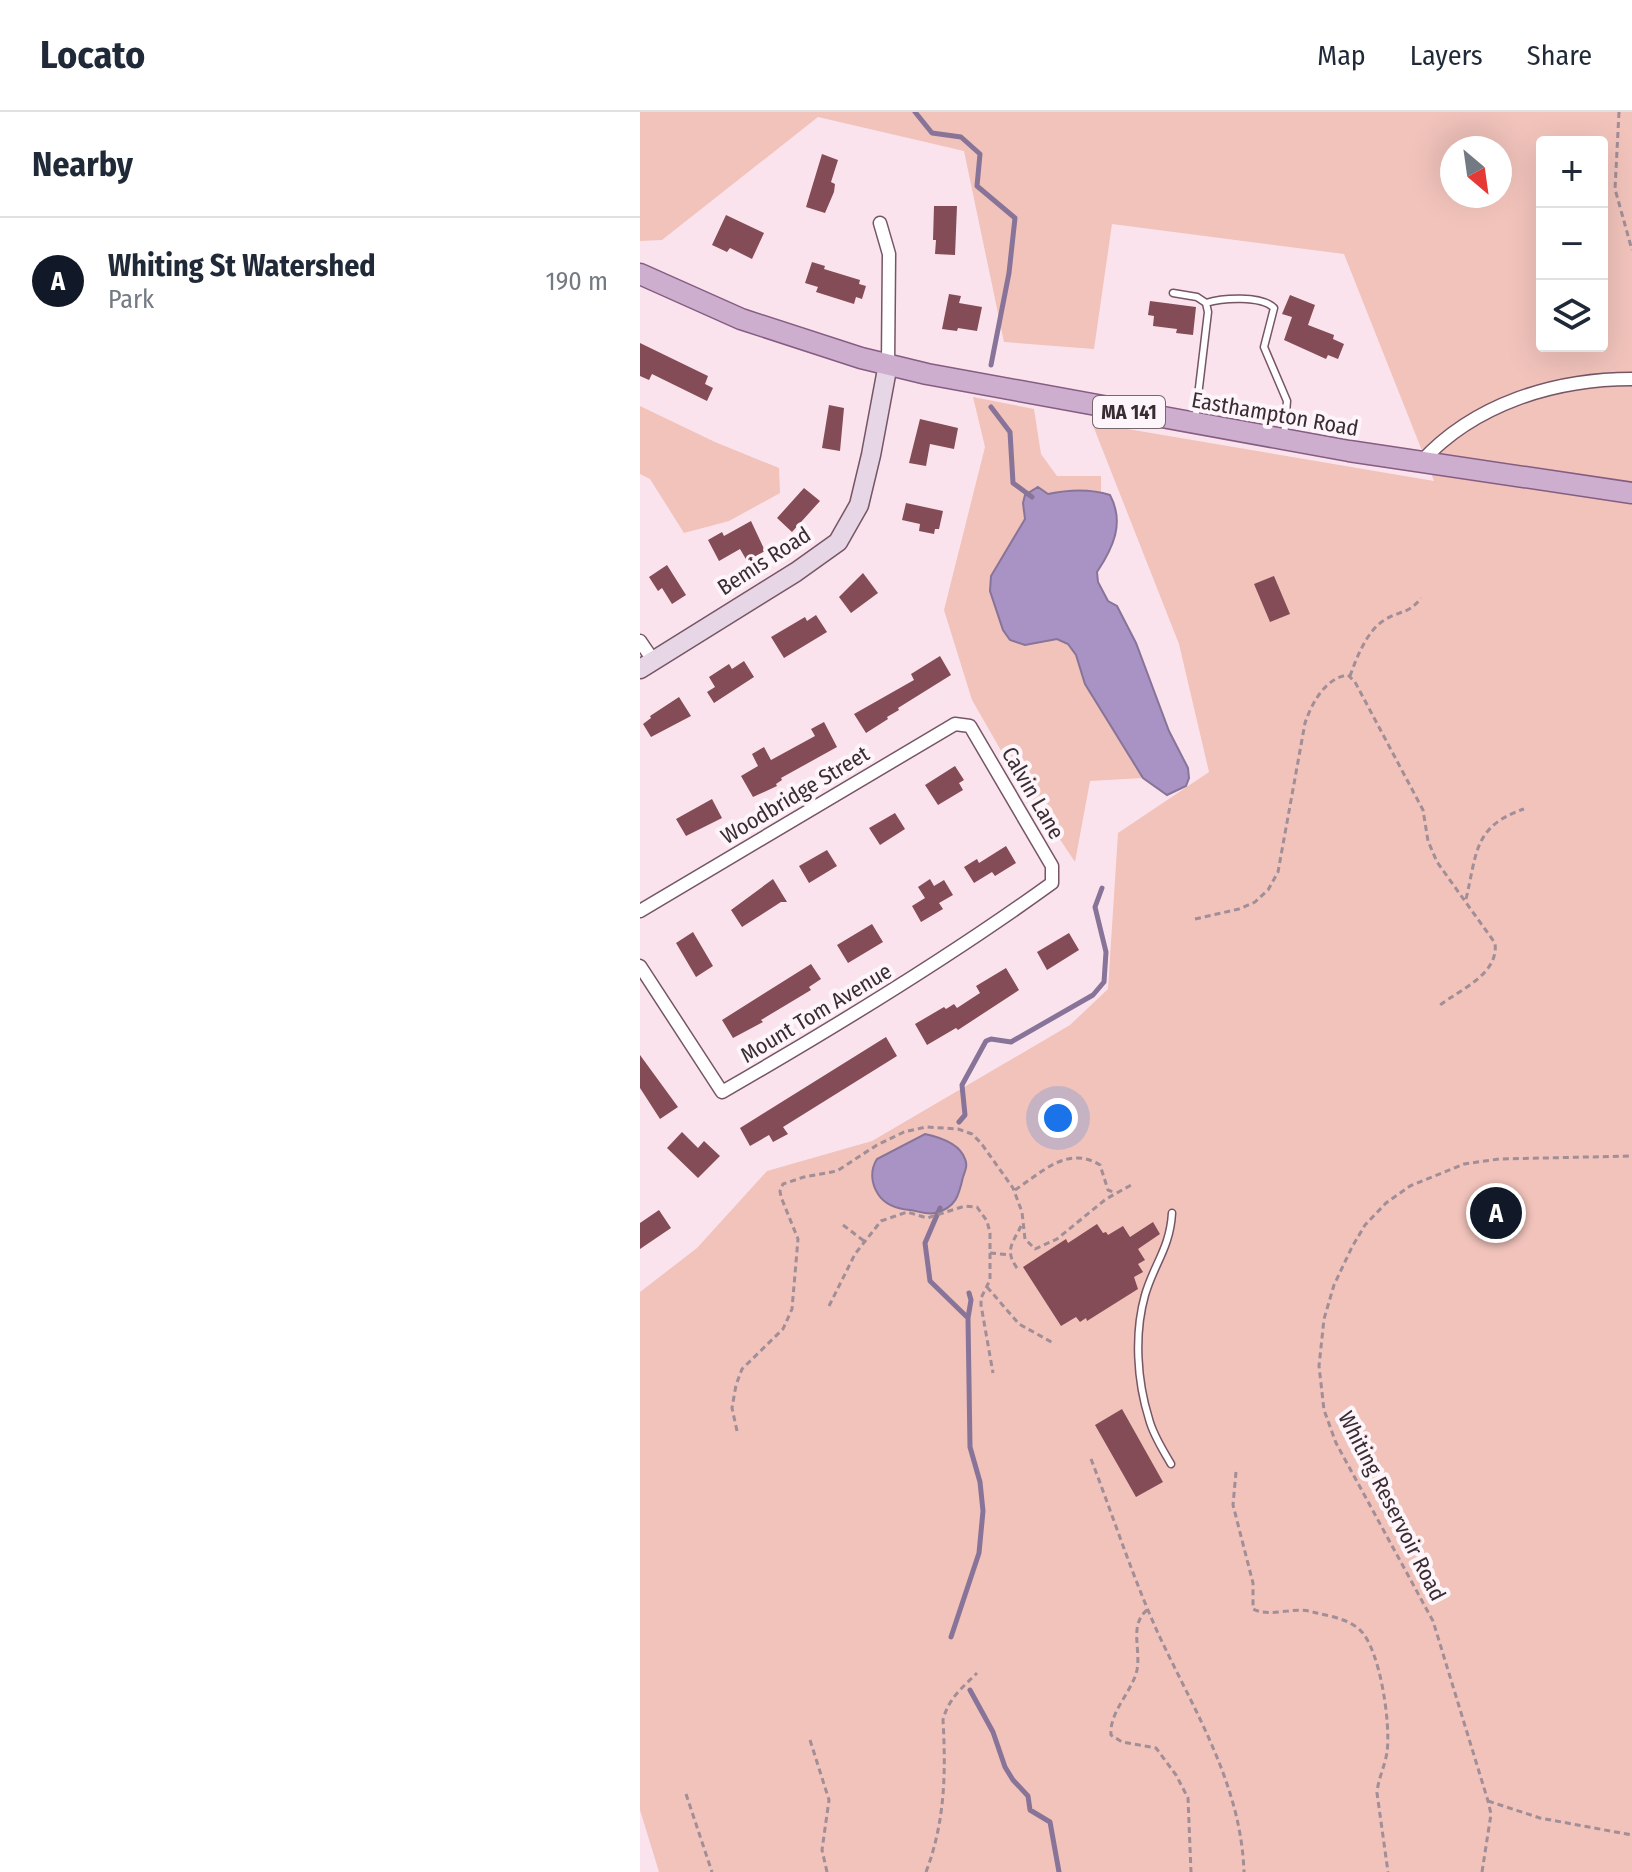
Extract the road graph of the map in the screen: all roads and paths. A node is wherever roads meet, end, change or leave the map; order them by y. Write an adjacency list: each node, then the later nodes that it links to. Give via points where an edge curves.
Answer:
1 (1619, 112): 3 (path, via 1615,189)
2 (880, 223): 7 (street, via 889,254)
3 (1632, 250)
4 (640, 274): 7 (main road, Easthampton Road / MA 141, via 741,319)
5 (1173, 293): 6 (lane)
6 (1206, 303): 9 (lane); 10 (lane, via 1222,298 1270,303 1274,308 1264,347 1287,401)
7 (888, 364): 9 (main road, Easthampton Road / MA 141); 15 (street, Bemis Road, via 859,505 838,542)
8 (1632, 379): 11 (street, via 1589,382 1502,403 1439,442)
9 (1195, 425): 10 (main road, Easthampton Road / MA 141)
10 (1284, 440): 11 (main road, Easthampton Road / MA 141)
11 (1421, 462): 12 (main road, Easthampton Road / MA 141)
12 (1632, 493)
13 (1421, 598): 16 (path, via 1409,611 1375,628)
14 (640, 641): 15 (street)
15 (646, 664)
16 (1350, 676): 20 (path, via 1423,810 1437,862); 22 (path, via 1333,681 1311,707 1282,858 1268,890 1248,906)
17 (972, 729): 19 (street, Calvin Lane, via 1052,866); 21 (street, Woodbridge Street, via 955,724)
18 (1524, 809): 20 (path, via 1501,818 1484,833 1474,855)
19 (1052, 880): 23 (street, Mount Tom Avenue, via 994,925 722,1092)
20 (1466, 901): 24 (path, via 1492,935 1496,956 1482,975)
21 (640, 911)
22 (1195, 919)
23 (640, 966)
24 (1440, 1005)
25 (1632, 1156): 48 (path, Whiting Reservoir Road, via 1499,1159 1464,1164 1410,1186 1386,1203 1358,1236 1324,1319 1319,1366 1324,1410 1336,1443 1433,1621)
26 (1133, 1184): 28 (path)
27 (1015, 1190): 28 (path, via 1075,1156 1100,1165 1108,1190); 30 (path); 40 (path, via 972,1134 939,1127 904,1132 837,1171 783,1184 781,1197 798,1239 792,1309 783,1329 742,1369 732,1408)
28 (1116, 1193): 30 (path, via 1041,1248 1027,1244)
29 (1172, 1213): 42 (lane, via 1167,1244 1145,1294 1139,1360 1149,1422)
30 (1023, 1219): 34 (path)
31 (843, 1225): 32 (path)
32 (864, 1241): 33 (path, via 881,1221 902,1213 931,1218 968,1206 981,1210 990,1229); 37 (path)
33 (990, 1253): 34 (path); 36 (path)
34 (1007, 1255): 35 (path)
35 (1017, 1268)
36 (987, 1287): 38 (path, via 1019,1324); 39 (path, via 981,1305)
37 (829, 1306)
38 (1055, 1344)
39 (993, 1373)
40 (737, 1431)
41 (1091, 1459): 44 (path)
42 (1171, 1464)
43 (1236, 1472): 55 (path, via 1233,1505 1253,1583 1253,1609 1312,1611 1347,1622 1366,1636 1373,1650 1388,1740 1377,1793)
44 (1148, 1609): 53 (path, via 1136,1628 1136,1676 1112,1722 1111,1735 1156,1748 1183,1787); 54 (path, via 1235,1803)
45 (977, 1673): 52 (path, via 951,1699 943,1720 944,1798)
46 (810, 1740): 51 (path, via 829,1800 822,1850)
47 (686, 1794): 50 (path)
48 (1488, 1801): 49 (path, via 1540,1818); 56 (path, Whiting Reservoir Road, via 1491,1814)
49 (1632, 1835)
50 (712, 1872)
51 (827, 1872)
52 (926, 1872)
53 (1191, 1872)
54 (1244, 1872)
55 (1388, 1872)
56 (1482, 1872)

